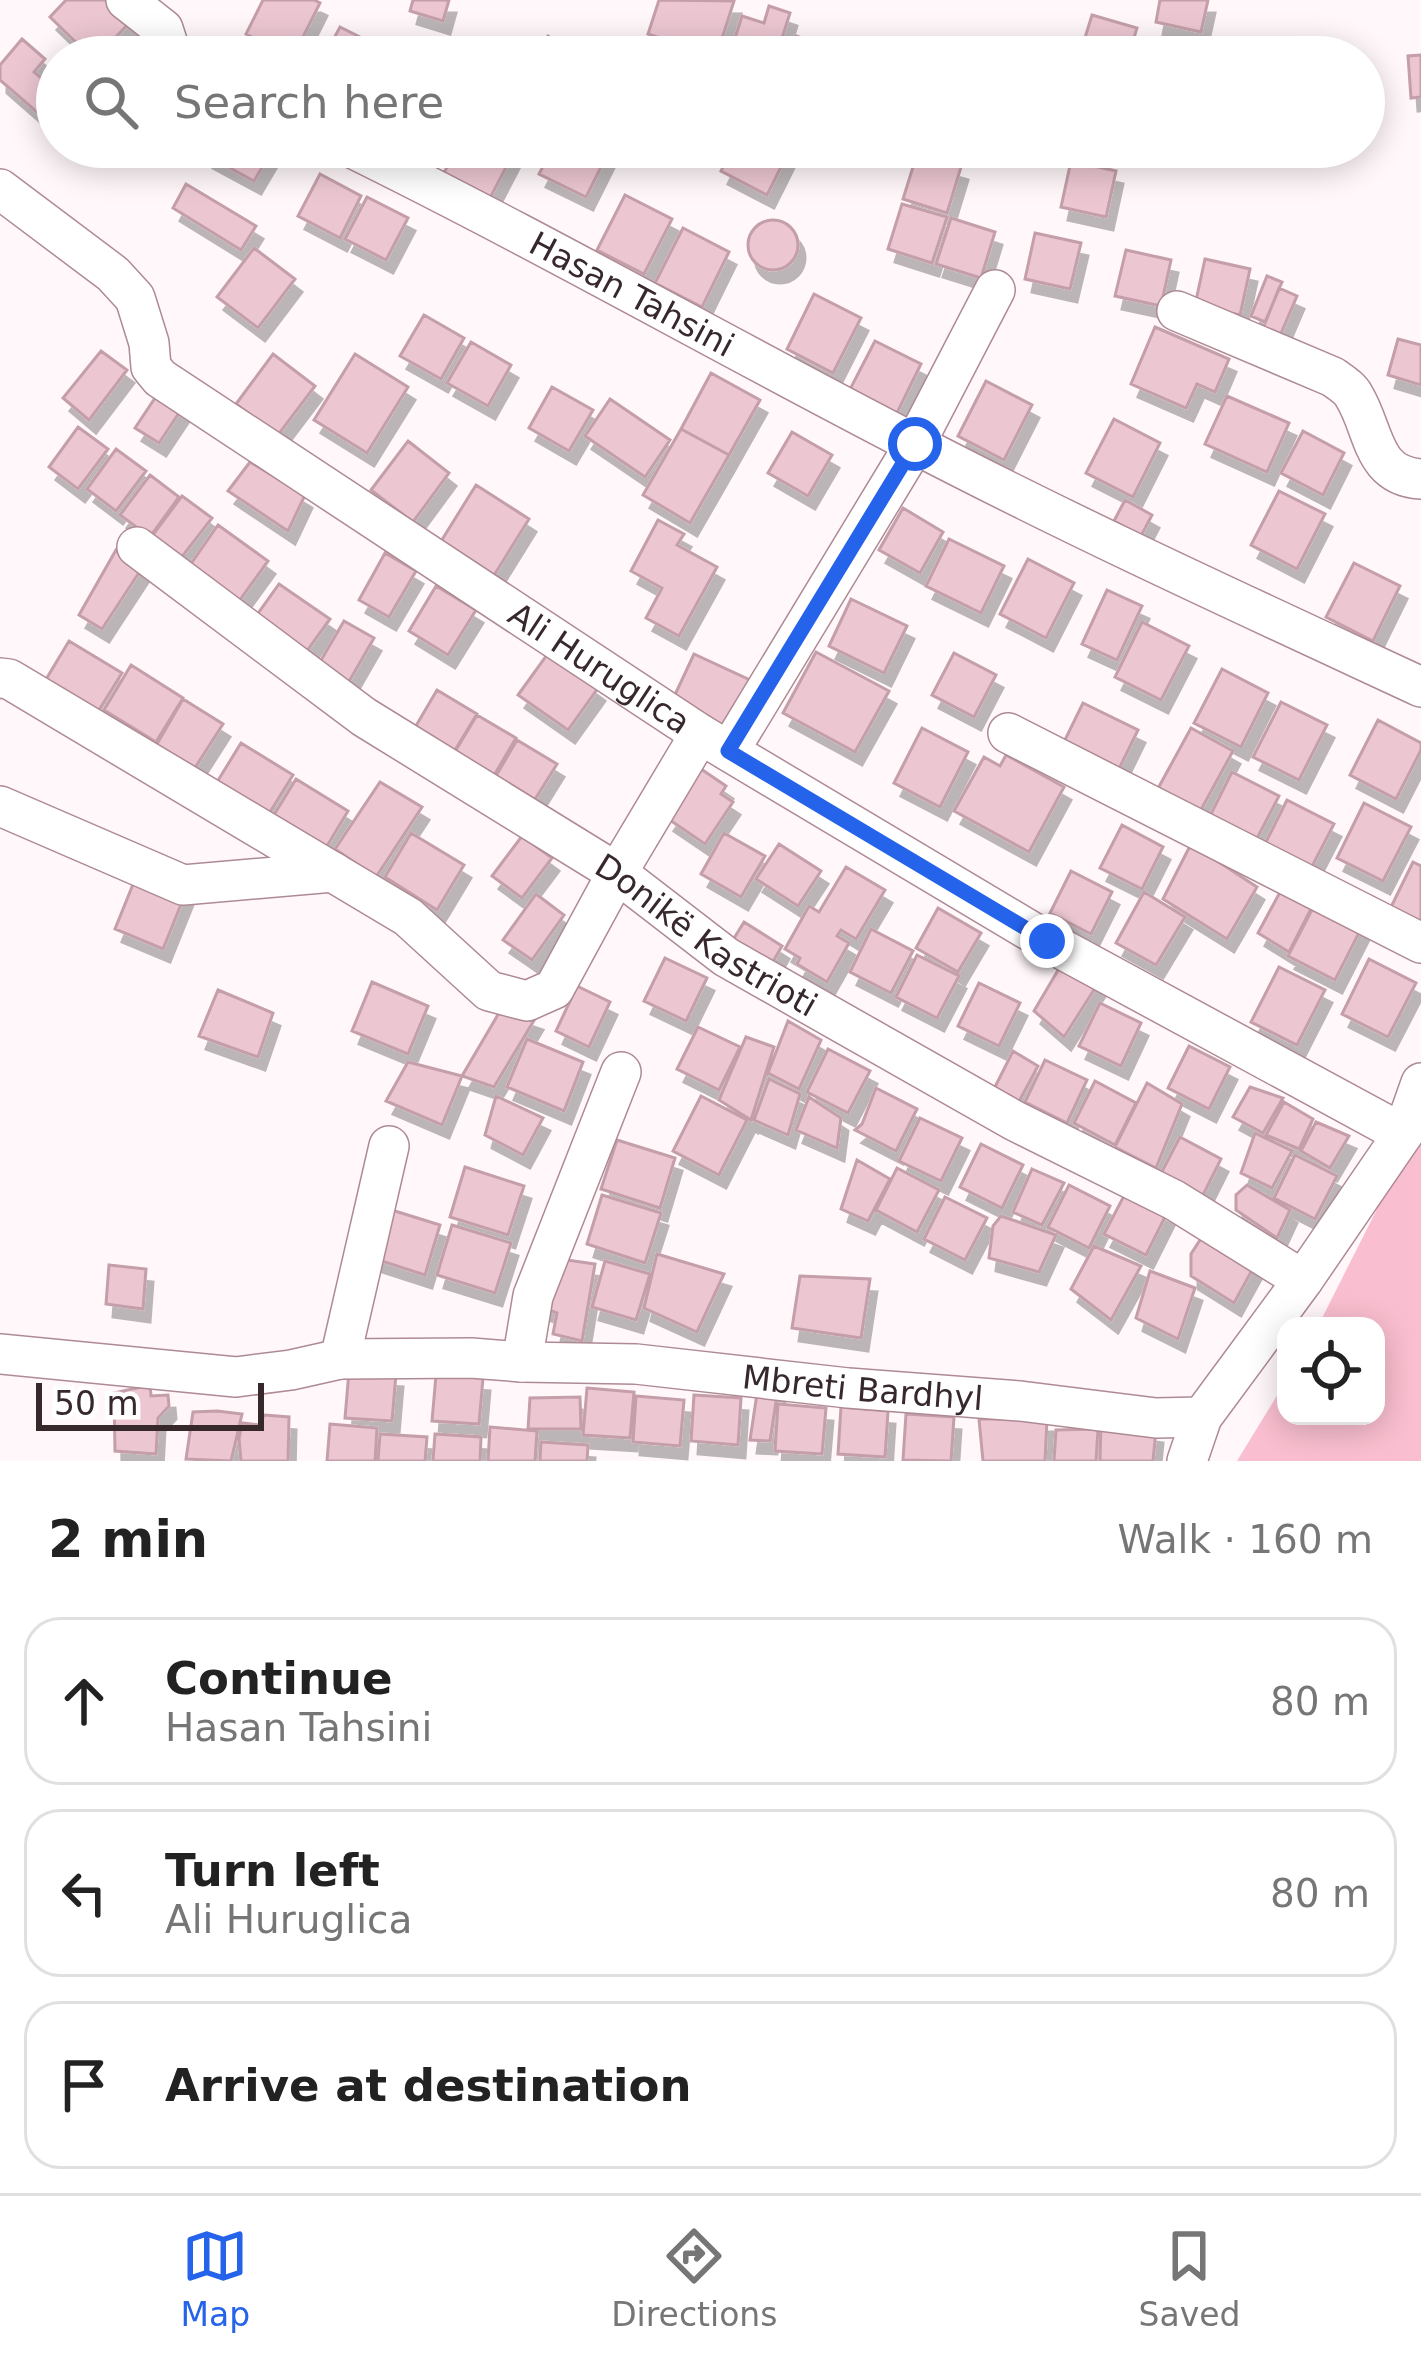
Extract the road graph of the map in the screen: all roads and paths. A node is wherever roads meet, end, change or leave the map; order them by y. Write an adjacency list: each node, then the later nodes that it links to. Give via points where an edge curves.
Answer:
1 (126, 0): 2 (street)
2 (165, 36)
3 (392, 168): 7 (street, Hasan Tahsini)
4 (0, 189): 13 (street, Ali Huruglica, via 135,298 160,379)
5 (994, 290): 7 (street)
6 (1177, 310): 8 (street, via 1333,377 1353,392 1382,461 1404,478)
7 (915, 444): 11 (street, Hasan Tahsini); 13 (street)
8 (1421, 479)
9 (137, 547): 16 (street, Donikë Kastrioti, via 364,717)
10 (0, 678): 15 (street)
11 (1421, 687)
12 (1008, 733): 17 (street)
13 (714, 742): 16 (street); 20 (street, Ali Huruglica, via 1047,941)
14 (0, 806): 15 (street, via 183,885)
15 (333, 872): 16 (street, via 408,916 489,991 527,1001 554,989)
16 (617, 873): 22 (street, Donikë Kastrioti, via 726,957)
17 (1421, 944)
18 (620, 1072): 25 (street, via 533,1296)
19 (1421, 1083): 20 (street)
20 (1403, 1134): 22 (street)
21 (389, 1146): 24 (street)
22 (1303, 1280): 26 (street)
23 (0, 1354): 24 (street, Mbreti Bardhyl, via 236,1377)
24 (340, 1359): 25 (street, Mbreti Bardhyl)
25 (522, 1362): 26 (street, Mbreti Bardhyl, via 635,1364)
26 (1202, 1417): 27 (street)
27 (1187, 1461)

